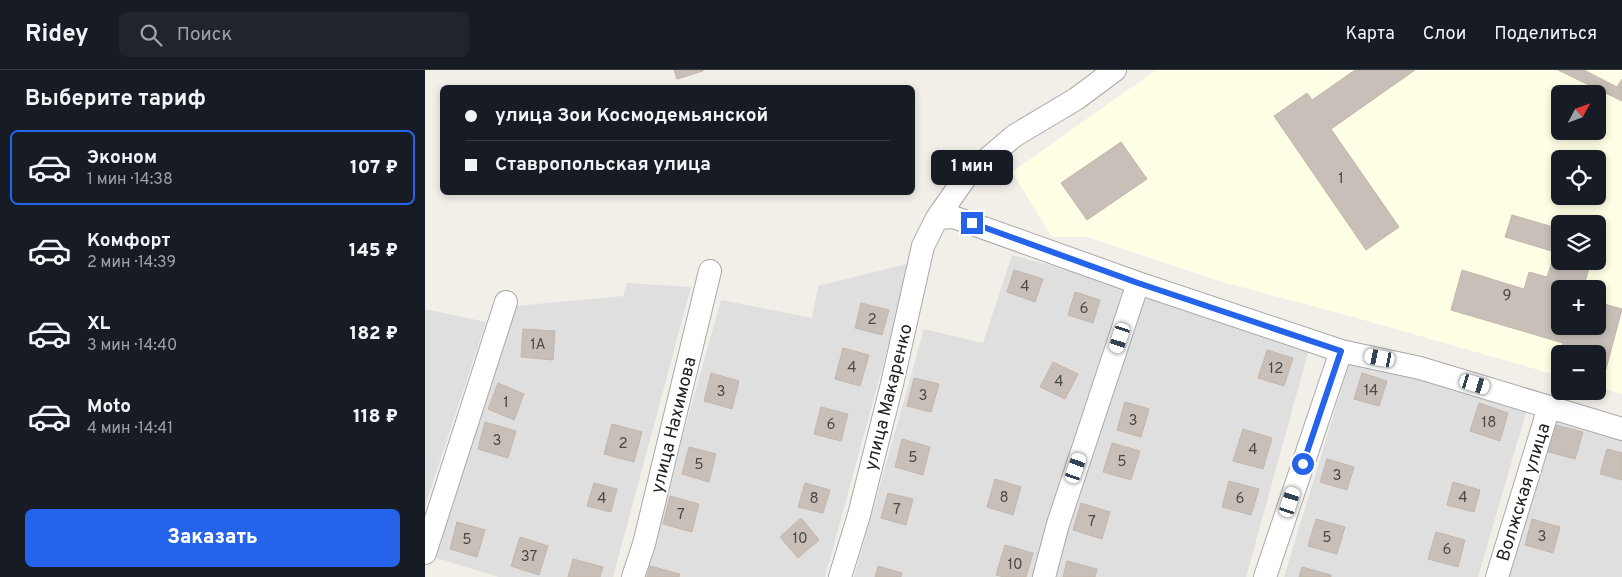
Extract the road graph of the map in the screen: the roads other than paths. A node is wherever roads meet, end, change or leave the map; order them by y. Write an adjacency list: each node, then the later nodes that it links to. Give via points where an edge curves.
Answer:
1 (1115, 70): 2 (street, улица Макаренко, via 1076,99 1014,136 965,178)
2 (937, 218): 4 (street, via 953,217); 11 (street, улица Макаренко, via 923,246 892,384)
3 (710, 271): 10 (street, улица Нахимова, via 644,544)
4 (1138, 283): 6 (street); 12 (street, via 1058,524)
5 (505, 302): 9 (street)
6 (1341, 351): 7 (street, via 1420,368); 13 (street)
7 (1549, 407): 8 (street); 14 (street, Волжская улица)
8 (1622, 429)
9 (425, 553)
10 (633, 577)
11 (840, 577)
12 (1044, 577)
13 (1265, 577)
14 (1497, 577)

